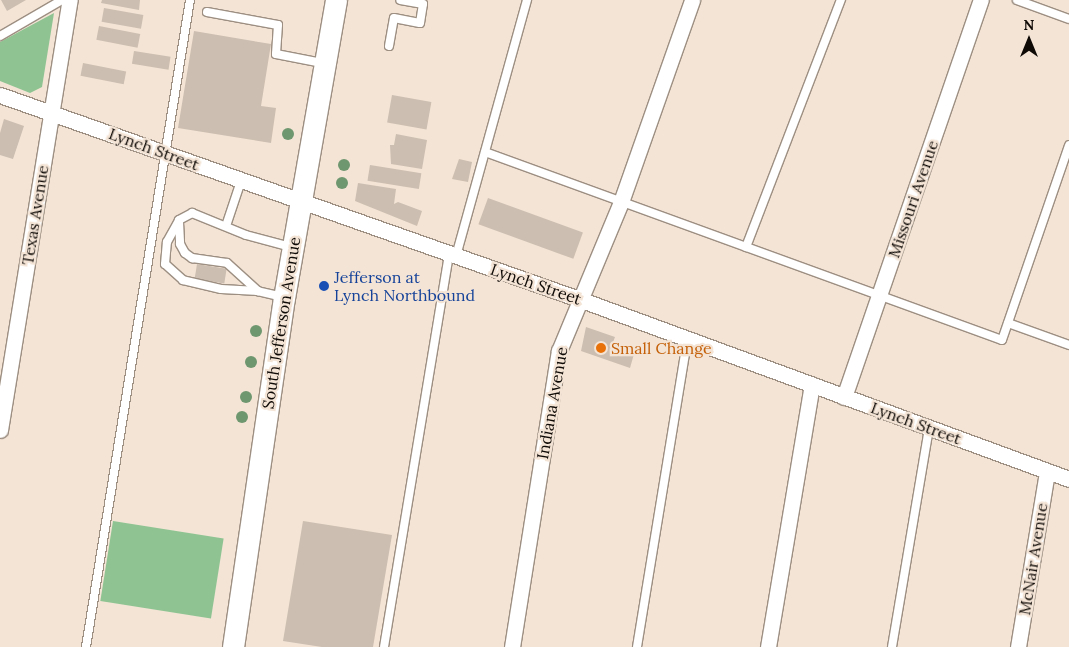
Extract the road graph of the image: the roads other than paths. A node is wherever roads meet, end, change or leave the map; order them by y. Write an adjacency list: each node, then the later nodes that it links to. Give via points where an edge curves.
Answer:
1 (62, 0): 13 (lane)
2 (70, 0): 17 (street, Texas Avenue)
3 (190, 0): 20 (lane)
4 (336, 0): 15 (main road, South Jefferson Avenue)
5 (400, 0): 14 (lane, via 423,4 420,23 394,18)
6 (528, 0): 19 (lane)
7 (692, 0): 23 (street, Indiana Avenue)
8 (841, 0): 26 (lane)
9 (981, 0): 30 (street, Missouri Avenue)
10 (1017, 0): 12 (lane)
11 (207, 12): 15 (lane, via 278,24 276,54)
12 (1069, 19)
13 (0, 36)
14 (389, 46)
15 (324, 63): 22 (main road, South Jefferson Avenue)
16 (0, 95): 17 (street, Lynch Street)
17 (52, 112): 20 (street, Lynch Street); 39 (street, Texas Avenue)
18 (1069, 145): 33 (lane)
19 (485, 152): 23 (lane); 28 (lane)
20 (167, 153): 21 (street, Lynch Street); 42 (lane)
21 (241, 180): 22 (street, Lynch Street); 25 (lane)
22 (300, 200): 27 (main road, South Jefferson Avenue); 28 (street, Lynch Street)
23 (620, 202): 26 (lane); 32 (street, Indiana Avenue)
24 (179, 220): 25 (lane, via 192,213); 29 (lane, via 180,244 185,253 192,258 227,263); 29 (lane, via 167,242 165,264 172,274 194,284)
25 (226, 226): 27 (lane)
26 (746, 247): 30 (lane)
27 (293, 248): 31 (main road, South Jefferson Avenue)
28 (452, 255): 32 (street, Lynch Street); 44 (lane)
29 (258, 291): 31 (lane)
30 (879, 296): 33 (lane, via 1002,340); 37 (street, Missouri Avenue)
31 (284, 298): 43 (main road, South Jefferson Avenue)
32 (579, 299): 34 (street, Lynch Street); 45 (street, Indiana Avenue, via 559,351)
33 (1008, 323): 35 (lane)
34 (687, 340): 36 (street, Lynch Street); 46 (lane)
35 (1069, 345)
36 (812, 385): 37 (street, Lynch Street); 47 (street)
37 (844, 397): 38 (street, Lynch Street)
38 (929, 428): 40 (street, Lynch Street); 48 (lane)
39 (0, 430)
40 (1047, 471): 41 (street, Lynch Street); 49 (street, McNair Avenue)
41 (1069, 479)
42 (86, 647)
43 (232, 647)
44 (384, 647)
45 (512, 647)
46 (638, 647)
47 (768, 647)
48 (892, 647)
49 (1018, 647)

